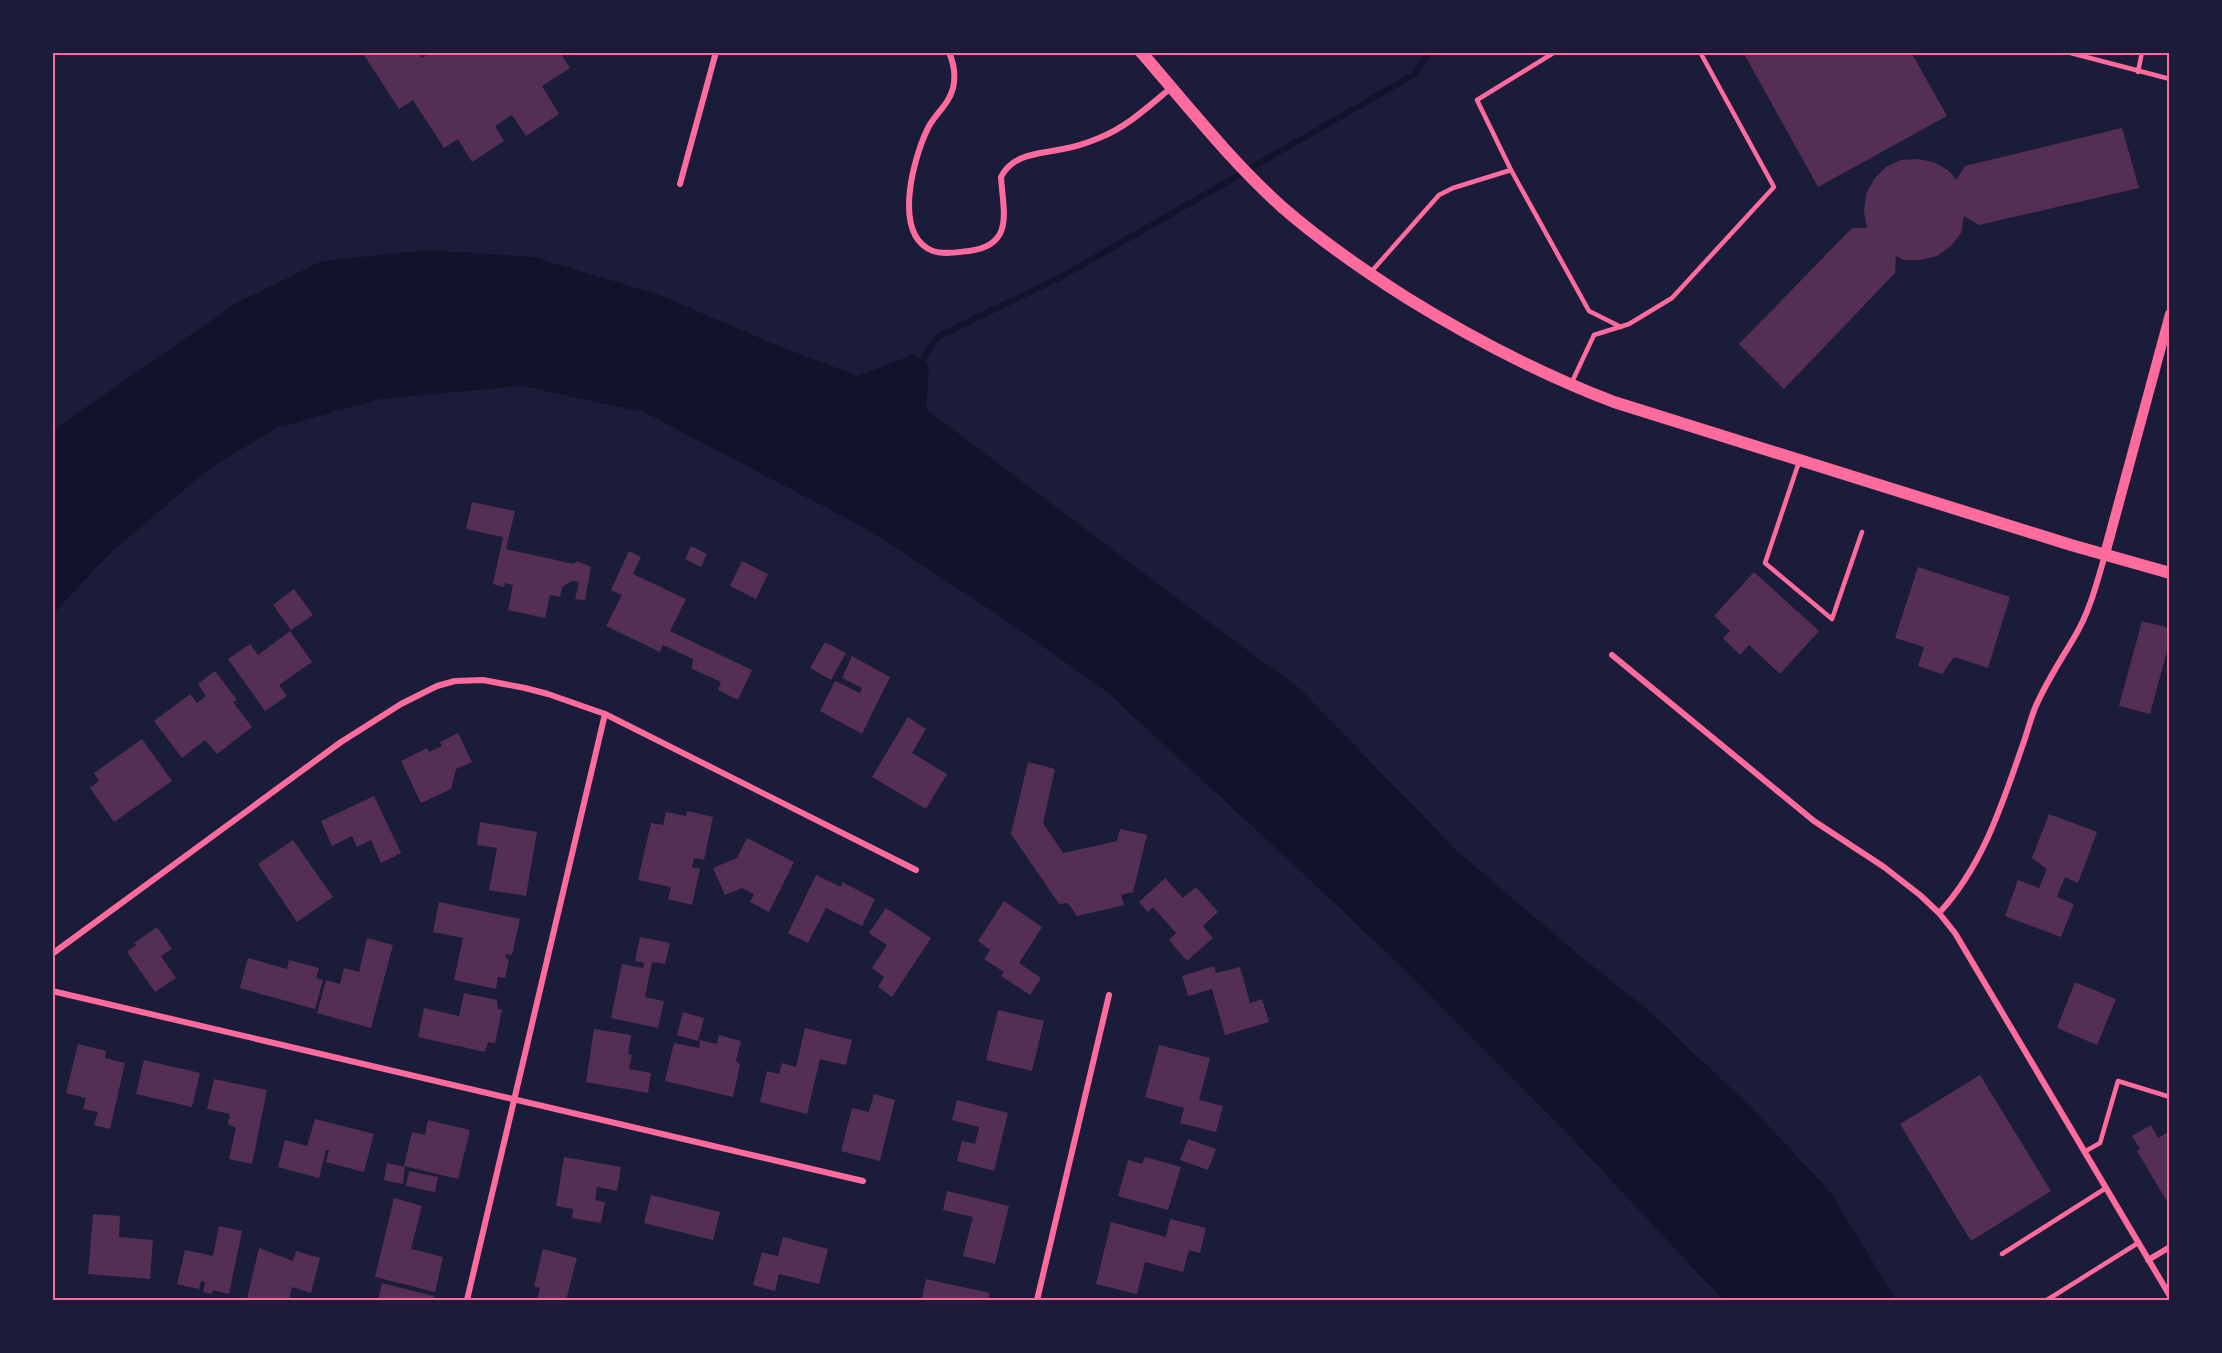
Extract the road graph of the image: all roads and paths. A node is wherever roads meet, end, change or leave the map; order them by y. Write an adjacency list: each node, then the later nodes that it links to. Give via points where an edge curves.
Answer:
1 (716, 52): 12 (street)
2 (949, 52): 10 (street, via 953,87 930,125 917,157 910,191 910,219 915,236 925,246 945,254 983,249 1000,236 1004,224 1001,177 1015,161 1100,138 1131,121)
3 (1555, 52): 11 (lane, via 1477,100)
4 (1700, 52): 15 (lane, via 1774,187 1672,298)
5 (2067, 52): 8 (lane)
6 (2142, 52): 8 (lane)
7 (1148, 55): 10 (main road)
8 (2138, 72): 9 (lane)
9 (2169, 79)
10 (1172, 87): 13 (main road, via 1218,143 1282,206)
11 (1511, 170): 13 (lane, via 1439,195); 15 (lane, via 1589,311)
12 (680, 184)
13 (1370, 274): 16 (main road, via 1456,328)
14 (2169, 314): 19 (street)
15 (1621, 327): 16 (lane, via 1594,335)
16 (1570, 385): 17 (main road)
17 (1800, 459): 18 (lane, via 1765,563 1832,619); 19 (main road)
18 (1862, 532)
19 (2106, 554): 20 (main road); 24 (street, via 2076,635 2035,708 1994,825 1957,894)
20 (2169, 573)
21 (1612, 655): 24 (street, via 1814,821 1884,867)
22 (605, 714): 23 (street); 25 (street, via 548,694 483,680 437,686 341,742); 29 (street)
23 (916, 870)
24 (1939, 913): 30 (street, via 1955,933)
25 (52, 954)
26 (52, 991): 29 (street)
27 (1109, 995): 39 (street)
28 (2169, 1097): 30 (lane, via 2118,1081 2100,1143)
29 (513, 1099): 31 (street); 38 (street)
30 (2085, 1152): 32 (street)
31 (863, 1181)
32 (2106, 1188): 33 (street); 35 (lane)
33 (2138, 1243): 36 (street); 40 (lane)
34 (2169, 1247): 36 (street)
35 (2002, 1254)
36 (2148, 1260): 37 (street)
37 (2169, 1296)
38 (467, 1300)
39 (1037, 1300)
40 (2047, 1300)

